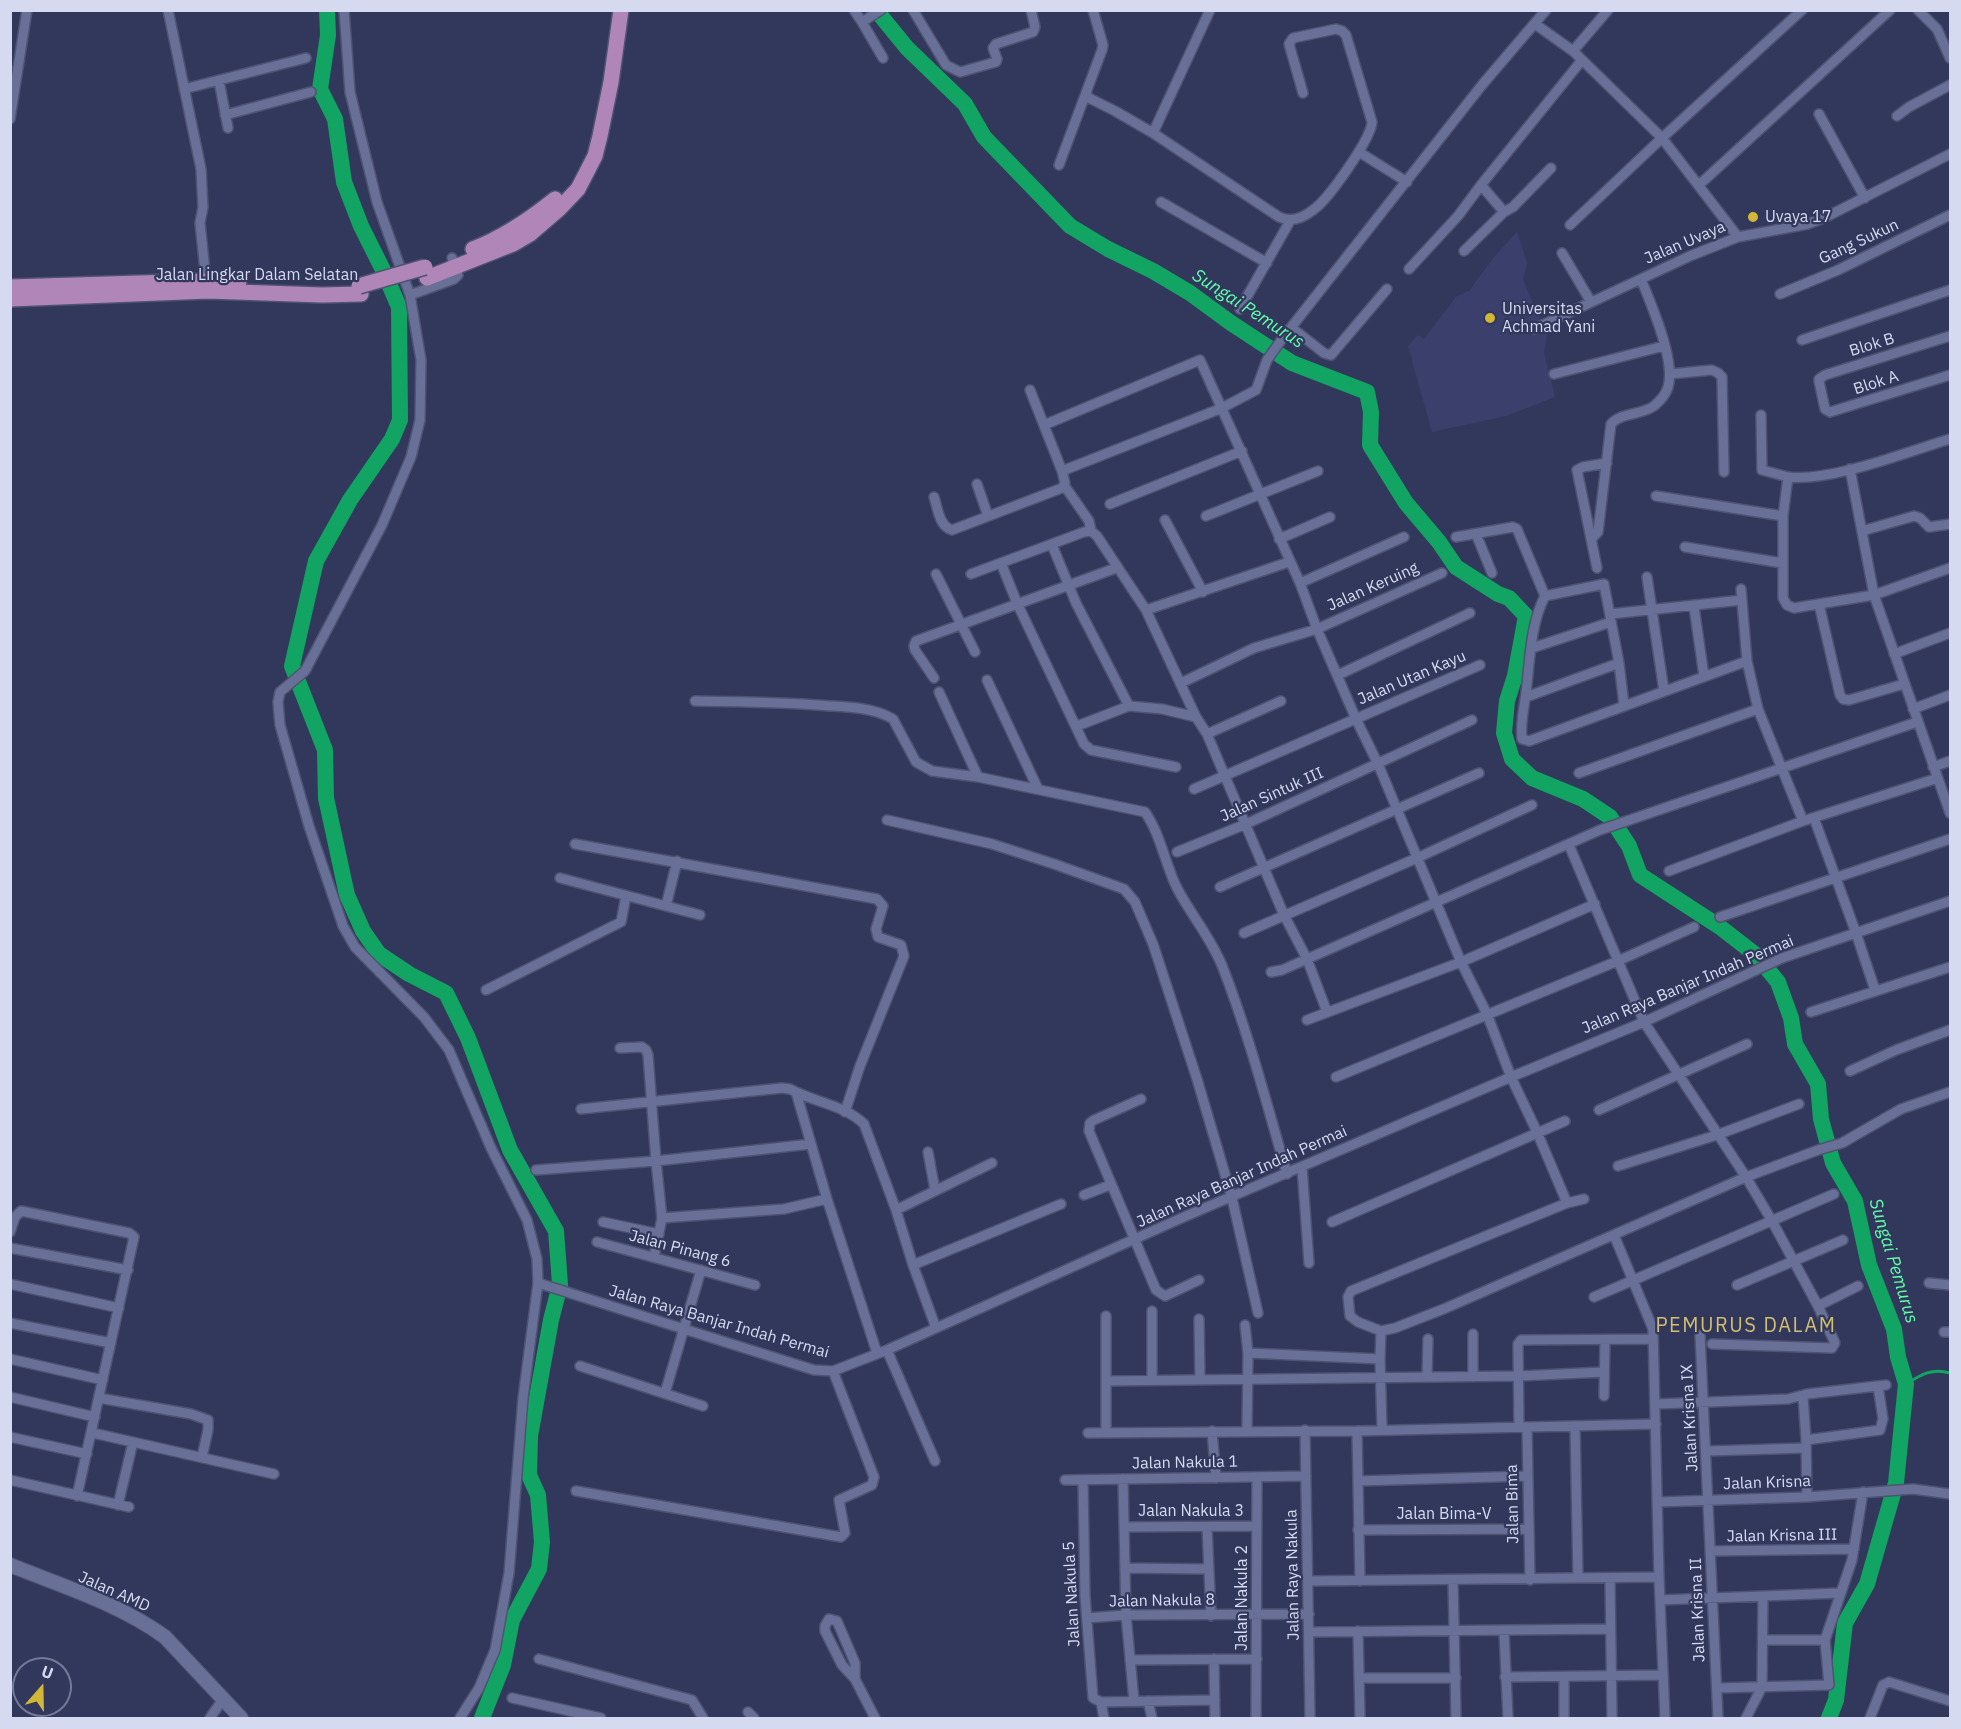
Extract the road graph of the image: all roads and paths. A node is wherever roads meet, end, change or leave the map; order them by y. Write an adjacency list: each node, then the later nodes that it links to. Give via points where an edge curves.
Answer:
1 (27, 10): 33 (street)
2 (168, 10): 26 (street)
3 (344, 10): 64 (street, via 350,92 377,202)
4 (612, 10): 50 (main road, Jalan Lingkar Dalam Selatan, via 605,67 586,157 575,177)
5 (621, 10): 50 (main road, Jalan Lingkar Dalam Selatan, via 595,156 578,189 559,209)
6 (854, 10): 17 (street)
7 (881, 10): 17 (street)
8 (913, 10): 9 (street, via 946,64 960,72 996,62 996,44 1034,32)
9 (1031, 10)
10 (1093, 10): 29 (street, via 1103,45)
11 (1210, 10): 35 (street)
12 (1546, 10): 18 (street)
13 (1608, 10): 19 (street)
14 (1802, 10): 36 (street)
15 (1890, 10): 43 (street)
16 (1918, 10): 22 (street, via 1937,29)
17 (865, 20): 21 (street)
18 (1535, 24): 19 (street); 41 (street)
19 (1573, 51): 23 (street)
20 (306, 58): 24 (street)
21 (883, 58)
22 (1950, 58)
23 (1582, 60): 36 (street); 42 (street)
24 (219, 81): 26 (street); 31 (street)
25 (1950, 85): 32 (street)
26 (184, 89): 58 (street, via 203,185 200,224)
27 (311, 92): 31 (street)
28 (1303, 93): 37 (street, via 1290,40 1335,29 1342,31 1372,122)
29 (1087, 94): 35 (street); 39 (street)
30 (1819, 114): 44 (street)
31 (225, 115): 34 (street)
32 (1897, 116)
33 (10, 119)
34 (228, 128)
35 (1153, 133): 48 (street, via 1279,217)
36 (1662, 138): 43 (street); 49 (street)
37 (1359, 152): 41 (street); 48 (street, via 1322,202 1309,213)
38 (1950, 154): 44 (street, Jalan Uvaya)
39 (1059, 165)
40 (1551, 168): 46 (street)
41 (1407, 182): 68 (street)
42 (1481, 185): 46 (street); 56 (street)
43 (1700, 185): 51 (street)
44 (1865, 198): 51 (street, Jalan Uvaya, via 1808,224)
45 (1161, 202): 55 (street)
46 (1504, 212): 52 (street)
47 (1950, 215): 63 (street, Gang Sukun)
48 (1290, 220): 55 (street)
49 (1570, 225)
50 (523, 231): 54 (main road, Jalan Lingkar Dalam Selatan, via 495,240)
51 (1738, 237): 57 (street, Jalan Uvaya)
52 (1464, 251)
53 (1562, 253): 66 (street)
54 (454, 262): 61 (main road, Jalan Lingkar Dalam Selatan, bridge); 64 (street, via 458,275 454,279)
55 (1267, 263): 67 (street)
56 (1410, 268)
57 (1641, 279): 66 (street, Jalan Uvaya); 72 (street)
58 (206, 281): 59 (main road, Jalan Lingkar Dalam Selatan); 61 (main road, Jalan Lingkar Dalam Selatan)
59 (10, 287)
60 (1388, 289): 68 (street, via 1331,355)
61 (360, 290): 65 (main road, Jalan Lingkar Dalam Selatan)
62 (1950, 290): 71 (street)
63 (1780, 294)
64 (410, 295): 277 (street, via 421,360 420,420 415,446 382,525 305,671 280,692 280,725 343,927 355,947 424,1017 449,1050 527,1220)
65 (10, 299)
66 (1591, 302): 69 (street, Jalan Uvaya)
67 (1240, 309)
68 (1292, 328): 78 (street, via 1267,360 1256,390)
69 (1534, 329)
70 (1950, 336): 77 (street, Blok B, via 1822,376 1818,381)
71 (1802, 340)
72 (1664, 346): 73 (street); 74 (street)
73 (1554, 374)
74 (1670, 374): 83 (street, via 1668,388 1651,408 1611,424); 87 (street, via 1712,370 1722,377)
75 (1950, 375): 77 (street, Blok A, via 1835,412 1827,411)
76 (1030, 390): 80 (street)
77 (1821, 396)
78 (1222, 408): 80 (street, via 1200,360); 82 (street); 85 (street)
79 (1761, 415): 88 (street, via 1762,470)
80 (1044, 426): 85 (street)
81 (1950, 439): 84 (street)
82 (1242, 451): 91 (street); 94 (street)
83 (1607, 463): 106 (street, via 1598,532); 106 (street, via 1577,470)
84 (1850, 469): 88 (street, via 1807,478); 102 (street)
85 (1062, 471): 90 (street)
86 (1318, 471): 91 (street)
87 (1724, 472)
88 (1788, 477): 97 (street)
89 (977, 484): 95 (street)
90 (1064, 485): 95 (street, via 1060,490); 101 (street, via 1089,521)
91 (1260, 494): 96 (street); 107 (street)
92 (1656, 496): 97 (street)
93 (934, 497): 95 (street, via 948,530)
94 (1110, 504)
95 (988, 516)
96 (1206, 516)
97 (1783, 516): 112 (street)
98 (1330, 517): 107 (street)
99 (1165, 520): 124 (street)
100 (1950, 524): 102 (street, via 1929,527 1914,516)
101 (1091, 531): 108 (street); 113 (street)
102 (1862, 531): 125 (street)
103 (1476, 534): 105 (street); 117 (street); 126 (street, via 1517,529)
104 (1404, 537): 121 (street)
105 (1456, 537)
106 (1591, 538): 114 (street)
107 (1279, 539): 110 (street)
108 (1052, 545): 111 (street); 122 (street)
109 (1685, 547): 112 (street)
110 (1289, 562): 121 (street); 124 (street)
111 (1001, 563): 119 (street); 128 (street)
112 (1782, 563): 129 (street, via 1783,598 1787,605 1794,608)
113 (1116, 568): 122 (street); 131 (street)
114 (1597, 568)
115 (1950, 568): 125 (street)
116 (1442, 573): 136 (street, Jalan Keruing)
117 (1492, 573)
118 (936, 574): 135 (street)
119 (971, 574)
120 (1647, 577): 132 (street)
121 (1299, 583): 136 (street)
122 (1067, 584): 128 (street); 157 (street)
123 (1741, 589): 127 (street)
124 (1203, 592): 131 (street)
125 (1874, 595): 129 (street); 140 (street)
126 (1545, 596): 134 (street, via 1604,584); 138 (street)
127 (1742, 600): 130 (street); 141 (street)
128 (1017, 603): 135 (street); 164 (street)
129 (1819, 604): 149 (street, via 1843,699)
130 (1694, 607): 132 (street); 145 (street)
131 (1146, 610): 148 (street)
132 (1651, 611): 134 (street); 150 (street)
133 (1470, 613): 144 (street)
134 (1611, 618): 138 (street); 142 (street)
135 (961, 624): 139 (street); 146 (street, via 914,644)
136 (1317, 628): 144 (street); 148 (street, Jalan Keruing, via 1254,648)
137 (1950, 633): 140 (street)
138 (1532, 648): 153 (street)
139 (975, 652)
140 (1894, 654): 149 (street)
141 (1747, 661): 145 (street); 158 (street)
142 (1619, 663): 153 (street); 156 (street)
143 (1480, 665): 161 (street, Jalan Utan Kayu)
144 (1338, 675): 161 (street)
145 (1704, 676): 150 (street)
146 (934, 678)
147 (987, 680): 176 (street)
148 (1181, 683): 160 (street)
149 (1904, 684): 159 (street)
150 (1664, 691): 156 (street)
151 (939, 692): 174 (street)
152 (1950, 695): 159 (street)
153 (1526, 697): 156 (street, via 1522,735 1525,741)
154 (1281, 700): 165 (street)
155 (695, 701): 174 (street, via 793,702 876,712 893,719 922,767)
156 (1624, 705)
157 (1129, 706): 160 (street); 164 (street)
158 (1758, 709): 170 (street); 172 (street)
159 (1913, 709): 163 (street)
160 (1196, 717): 165 (street)
161 (1356, 719): 167 (street); 173 (street, Jalan Utan Kayu)
162 (1472, 720): 167 (street, Jalan Sintuk III)
163 (1917, 722): 169 (street); 170 (street)
164 (1077, 726): 168 (street, via 1084,744 1091,750)
165 (1207, 735): 173 (street)
166 (1950, 761): 169 (street)
167 (1378, 764): 179 (street); 184 (street, Jalan Sintuk III)
168 (1176, 767)
169 (1933, 767): 175 (street)
170 (1783, 768): 183 (street); 187 (street, via 1626,820)
171 (1479, 773): 179 (street)
172 (1579, 773)
173 (1224, 776): 177 (street, Jalan Utan Kayu); 184 (street)
174 (978, 777): 176 (street)
175 (1938, 778): 180 (street); 181 (street)
176 (1038, 789): 244 (street, via 1140,810 1149,818 1177,888 1223,967)
177 (1194, 789)
178 (1532, 805): 189 (street)
179 (1397, 809): 189 (street); 191 (street)
180 (1950, 813)
181 (1814, 818): 183 (street); 194 (street)
182 (886, 820): 250 (street, via 992,844 1128,892 1153,944)
183 (1803, 821): 192 (street)
184 (1246, 824): 188 (street, Jalan Sintuk III); 191 (street)
185 (1950, 839): 194 (street)
186 (575, 844): 190 (street)
187 (1569, 845): 198 (street); 199 (street)
188 (1177, 852)
189 (1417, 858): 198 (street); 202 (street)
190 (677, 861): 200 (street); 233 (street, via 881,901 878,938 901,945 904,956)
191 (1264, 868): 195 (street); 202 (street)
192 (1668, 871)
193 (560, 878): 196 (street)
194 (1836, 878): 203 (street); 206 (street)
195 (1220, 887)
196 (626, 896): 200 (street); 212 (street, via 621,922)
197 (1950, 902): 206 (street, Jalan Raya Banjar Indah Permai)
198 (1437, 903): 207 (street); 209 (street)
199 (1595, 904): 208 (street); 209 (street)
200 (666, 906): 201 (street)
201 (700, 915)
202 (1284, 915): 205 (street); 207 (street)
203 (1720, 917)
204 (1694, 927): 208 (street)
205 (1244, 933)
206 (1856, 933): 213 (street); 218 (street, Jalan Raya Banjar Indah Permai, via 1782,958)
207 (1307, 959): 211 (street); 214 (street)
208 (1620, 960): 216 (street); 218 (street)
209 (1461, 962): 214 (street); 216 (street)
210 (1950, 967): 213 (street)
211 (1271, 972)
212 (486, 990)
213 (1875, 990): 215 (street)
214 (1327, 1012): 217 (street)
215 (1811, 1012)
216 (1487, 1014): 224 (street); 225 (street)
217 (1307, 1020)
218 (1644, 1022): 223 (street); 225 (street, Jalan Raya Banjar Indah Permai)
219 (1950, 1030): 222 (street)
220 (1747, 1044): 223 (street)
221 (620, 1048): 229 (street, via 646,1050)
222 (1850, 1071)
223 (1678, 1075): 232 (street); 236 (street)
224 (1336, 1077)
225 (1511, 1077): 235 (street); 242 (street, Jalan Raya Banjar Indah Permai)
226 (796, 1092): 229 (street, via 782,1088); 233 (street); 237 (street)
227 (1950, 1092): 245 (street, via 1901,1109 1842,1143)
228 (1141, 1099): 246 (street, via 1089,1125)
229 (651, 1102): 231 (street); 239 (street)
230 (1799, 1104): 236 (street)
231 (581, 1109)
232 (1599, 1110)
233 (845, 1112): 255 (street, via 866,1129)
234 (1565, 1120): 235 (street)
235 (1537, 1132): 253 (street); 259 (street)
236 (1717, 1135): 241 (street); 245 (street)
237 (811, 1144): 239 (street); 251 (street)
238 (927, 1152): 247 (street)
239 (656, 1161): 243 (street); 256 (street)
240 (992, 1163): 247 (street)
241 (1618, 1166)
242 (1302, 1167): 244 (street, Jalan Raya Banjar Indah Permai); 268 (street)
243 (536, 1170)
244 (1287, 1174): 250 (street, Jalan Raya Banjar Indah Permai)
245 (1746, 1177): 257 (street); 262 (street)
246 (1110, 1185): 249 (street); 263 (street)
247 (935, 1190): 255 (street)
248 (1834, 1194): 257 (street)
249 (1084, 1195)
250 (1232, 1198): 263 (street, Jalan Raya Banjar Indah Permai); 286 (street)
251 (827, 1199): 256 (street, via 784,1209); 301 (street)
252 (1584, 1199): 253 (street)
253 (1567, 1203): 293 (street, via 1351,1291 1348,1297 1352,1319)
254 (1061, 1204): 270 (street)
255 (896, 1210): 270 (street)
256 (662, 1218): 261 (street)
257 (1772, 1221): 269 (street); 274 (street)
258 (603, 1222): 261 (street)
259 (1332, 1222)
260 (10, 1232): 271 (street, via 21,1211 129,1233 134,1243)
261 (659, 1234): 267 (street)
262 (1614, 1235): 274 (street); 293 (street, via 1446,1308)
263 (1135, 1240): 273 (street, via 1161,1294 1165,1296); 291 (street, Jalan Raya Banjar Indah Permai)
264 (1843, 1240): 269 (street)
265 (597, 1242): 267 (street, Jalan Pinang 6)
266 (10, 1248): 271 (street)
267 (654, 1257): 272 (street, Jalan Pinang 6)
268 (1309, 1263)
269 (1793, 1263): 279 (street); 283 (street)
270 (913, 1265): 291 (street)
271 (128, 1270): 284 (street)
272 (700, 1270): 278 (street, Jalan Pinang 6); 292 (street)
273 (1199, 1280)
274 (1635, 1281): 282 (street); 297 (street, via 1651,1321)
275 (1929, 1283): 280 (street)
276 (10, 1284): 284 (street)
277 (542, 1285): 292 (street, Jalan Raya Banjar Indah Permai); 418 (street, via 523,1398 509,1573 495,1650)
278 (755, 1285)
279 (1737, 1285)
280 (1950, 1285)
281 (1858, 1286): 283 (street)
282 (1594, 1297)
283 (1818, 1306): 300 (street, via 1835,1341 1832,1348)
284 (119, 1308): 299 (street)
285 (1152, 1311): 314 (street)
286 (1258, 1313)
287 (1106, 1316): 316 (street)
288 (1199, 1319): 315 (street)
289 (10, 1323): 299 (street)
290 (1245, 1325): 302 (street)
291 (936, 1328): 301 (street, Jalan Raya Banjar Indah Permai)
292 (682, 1330): 306 (street, Jalan Raya Banjar Indah Permai, via 814,1370); 317 (street)
293 (1381, 1330): 304 (street)
294 (1473, 1334): 311 (street)
295 (1700, 1335): 322 (street, Jalan Krisna IX)
296 (1428, 1339): 310 (street)
297 (1653, 1339): 298 (street); 323 (street)
298 (1605, 1340): 307 (street); 308 (street, Jalan Bima, via 1521,1340)
299 (111, 1342): 313 (street)
300 (1712, 1344)
301 (882, 1352): 306 (street, Jalan Raya Banjar Indah Permai); 343 (street)
302 (1248, 1353): 304 (street); 312 (street)
303 (10, 1359): 313 (street)
304 (1380, 1359): 309 (street)
305 (580, 1366): 317 (street)
306 (833, 1371): 354 (street, via 874,1478 872,1485 839,1500 845,1528 841,1537)
307 (1604, 1372): 308 (street); 318 (street)
308 (1519, 1376): 311 (street); 328 (street, Jalan Bima)
309 (1380, 1377): 310 (street); 312 (street); 329 (street)
310 (1427, 1377): 311 (street)
311 (1473, 1377)
312 (1248, 1378): 315 (street); 331 (street)
313 (103, 1380): 321 (street)
314 (1152, 1380): 315 (street); 316 (street)
315 (1200, 1380)
316 (1106, 1381): 336 (street)
317 (665, 1393): 324 (street)
318 (1605, 1396)
319 (1803, 1396): 322 (street); 339 (street); 339 (street, via 1882,1386 1880,1430)
320 (10, 1397): 325 (street)
321 (99, 1398): 325 (street); 342 (street, via 208,1420)
322 (1705, 1403): 323 (street); 340 (street, Jalan Krisna IX)
323 (1656, 1404): 326 (street)
324 (703, 1406)
325 (95, 1417): 334 (street)
326 (1656, 1424): 327 (street); 360 (street)
327 (1575, 1426): 328 (street); 373 (street)
328 (1523, 1427): 329 (street); 346 (street, Jalan Bima)
329 (1382, 1430): 333 (street)
330 (1212, 1431): 331 (street); 336 (street); 348 (street)
331 (1247, 1431): 332 (street)
332 (1305, 1431): 333 (street); 345 (street, Jalan Raya Nakula)
333 (1357, 1431): 353 (street)
334 (93, 1433): 338 (street); 341 (street)
335 (1088, 1433): 336 (street)
336 (1106, 1433)
337 (10, 1437): 341 (street)
338 (133, 1442): 342 (street); 361 (street)
339 (1806, 1444): 340 (street); 358 (street)
340 (1707, 1451): 359 (street, Jalan Krisna IX)
341 (87, 1454): 357 (street)
342 (201, 1457): 344 (street)
343 (935, 1461)
344 (274, 1474)
345 (1306, 1476): 347 (street, Jalan Nakula 1); 377 (street, Jalan Raya Nakula)
346 (1528, 1476): 353 (street); 366 (street, Jalan Bima)
347 (1257, 1477): 348 (street, Jalan Nakula 1); 363 (street, Jalan Nakula 2)
348 (1216, 1478): 349 (street, Jalan Nakula 1)
349 (1123, 1479): 352 (street, Jalan Nakula 1); 364 (street)
350 (10, 1480): 357 (street)
351 (1065, 1480): 352 (street, Jalan Nakula 1)
352 (1083, 1480): 388 (street, Jalan Nakula 5)
353 (1358, 1480): 367 (street)
354 (576, 1491)
355 (1863, 1492): 356 (street, Jalan Krisna, via 1913,1489); 358 (street, Jalan Krisna); 368 (street)
356 (1950, 1494)
357 (77, 1496): 361 (street)
358 (1807, 1497): 359 (street, Jalan Krisna)
359 (1709, 1500): 360 (street, Jalan Krisna); 369 (street, Jalan Krisna II)
360 (1657, 1502): 374 (street)
361 (118, 1505): 362 (street)
362 (129, 1507)
363 (1257, 1526): 365 (street, Jalan Nakula 3); 385 (street, Jalan Nakula 2)
364 (1125, 1527): 365 (street, Jalan Nakula 3); 371 (street)
365 (1207, 1527): 372 (street)
366 (1529, 1529): 367 (street, Jalan Bima-V); 376 (street, Jalan Bima)
367 (1358, 1530): 378 (street)
368 (1854, 1549): 369 (street, Jalan Krisna III); 380 (street)
369 (1711, 1551): 382 (street, Jalan Krisna II)
370 (10, 1565): 410 (street, Jalan AMD, via 150,1626)
371 (1125, 1569): 372 (street); 386 (street)
372 (1209, 1569): 387 (street)
373 (1578, 1578): 375 (street); 376 (street)
374 (1659, 1578): 375 (street); 383 (street)
375 (1610, 1579): 389 (street)
376 (1530, 1580): 379 (street)
377 (1308, 1581): 378 (street); 384 (street, Jalan Raya Nakula)
378 (1360, 1581): 379 (street)
379 (1453, 1581): 391 (street)
380 (1840, 1593): 381 (street); 395 (street)
381 (1763, 1596): 382 (street); 394 (street)
382 (1713, 1597): 383 (street); 408 (street, Jalan Krisna II)
383 (1660, 1600): 400 (street)
384 (1309, 1614): 385 (street, Jalan Nakula 8); 393 (street, Jalan Raya Nakula)
385 (1257, 1615): 387 (street, Jalan Nakula 8); 398 (street, Jalan Nakula 2)
386 (1126, 1616): 387 (street, Jalan Nakula 8); 388 (street, Jalan Nakula 8); 399 (street)
387 (1210, 1616)
388 (1087, 1618): 415 (street, Jalan Nakula 5, via 1093,1698)
389 (1610, 1629): 392 (street); 401 (street)
390 (1358, 1631): 391 (street); 393 (street); 404 (street)
391 (1455, 1631): 392 (street); 405 (street)
392 (1504, 1631): 402 (street)
393 (1310, 1632): 426 (street, Jalan Raya Nakula)
394 (1763, 1640): 395 (street); 407 (street)
395 (1825, 1641): 407 (street, via 1828,1687)
396 (539, 1659): 420 (street, via 692,1700)
397 (1214, 1659): 398 (street); 399 (street); 411 (street)
398 (1257, 1659): 425 (street, Jalan Nakula 2)
399 (1130, 1660): 412 (street)
400 (1663, 1675): 401 (street); 432 (street)
401 (1611, 1676): 403 (street); 431 (street)
402 (1505, 1677): 403 (street); 429 (street)
403 (1564, 1677): 430 (street)
404 (1359, 1678): 405 (street); 427 (street)
405 (1456, 1678): 428 (street)
406 (855, 1679): 406 (street, via 842,1665 825,1631 829,1619 837,1621 847,1644 855,1663); 421 (street)
407 (1762, 1687): 408 (street); 434 (street)
408 (1717, 1688): 433 (street, Jalan Krisna II)
409 (512, 1698): 419 (street)
410 (223, 1700): 416 (street); 417 (street, Jalan AMD)
411 (1215, 1700): 413 (street); 424 (street)
412 (1134, 1701): 413 (street); 415 (street)
413 (1148, 1701): 423 (street)
414 (1950, 1701): 435 (street, via 1889,1682 1883,1685)
415 (1101, 1702): 422 (street)
416 (210, 1719)
417 (241, 1719)
418 (460, 1719)
419 (601, 1719)
420 (703, 1719)
421 (875, 1719)
422 (1104, 1719)
423 (1152, 1719)
424 (1215, 1719)
425 (1256, 1719)
426 (1310, 1719)
427 (1360, 1719)
428 (1456, 1719)
429 (1508, 1719)
430 (1564, 1719)
431 (1612, 1719)
432 (1665, 1719)
433 (1718, 1719)
434 (1746, 1719)
435 (1870, 1719)

